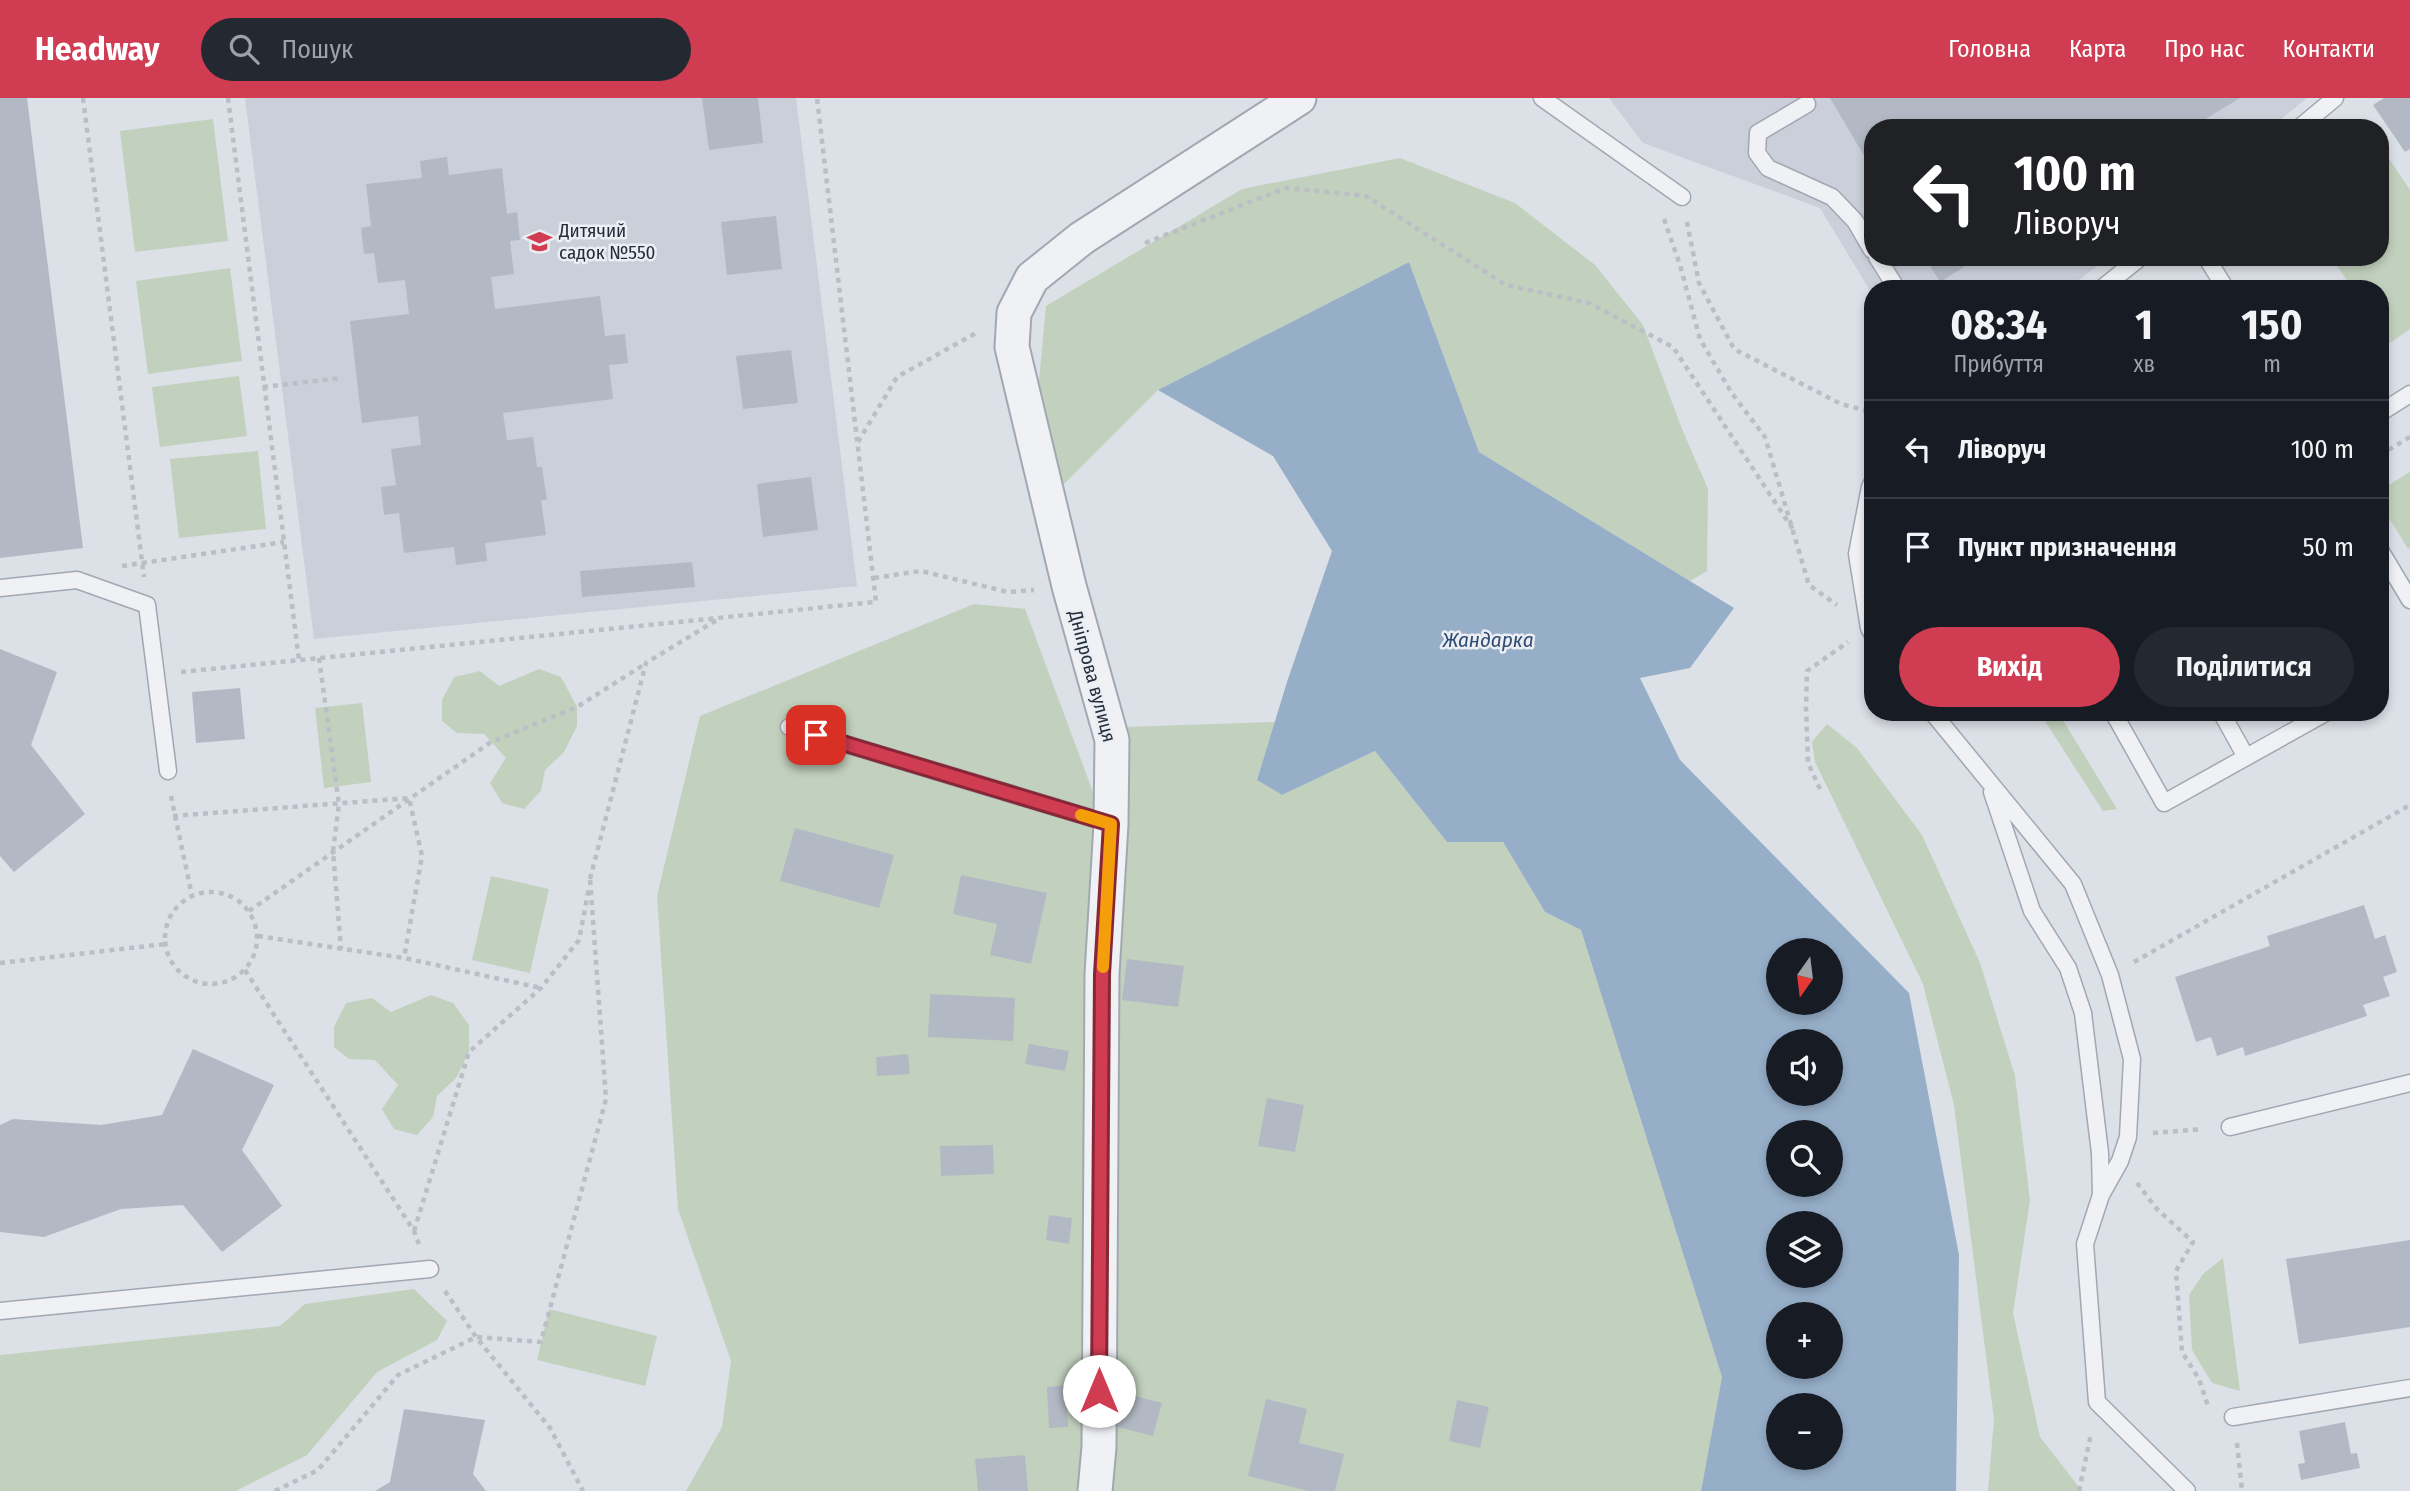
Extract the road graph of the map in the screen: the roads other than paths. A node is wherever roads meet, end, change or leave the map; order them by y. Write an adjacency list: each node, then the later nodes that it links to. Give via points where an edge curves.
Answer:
1 (1299, 98): 25 (street, Дніпрова вулиця, via 1082,238 1031,278 1014,313 1012,347 1069,586 1112,740)
2 (1542, 98): 6 (lane)
3 (2335, 98): 5 (lane)
4 (1807, 104): 7 (lane, via 1758,133 1757,153 1768,168 1832,197)
5 (2310, 119)
6 (1682, 197)
7 (1864, 236)
8 (2131, 266): 9 (lane)
9 (2115, 280)
10 (2410, 394): 11 (lane)
11 (2389, 407)
12 (1864, 517): 15 (lane, via 1857,554)
13 (2389, 565): 16 (lane)
14 (0, 588): 23 (lane, via 77,580 147,605)
15 (1864, 592)
16 (2410, 600)
17 (1939, 721): 24 (lane)
18 (2118, 721): 22 (lane, via 2164,803)
19 (2226, 721): 22 (lane)
20 (2311, 721): 22 (lane)
21 (789, 727): 25 (lane)
22 (2246, 757)
23 (168, 771)
24 (1989, 783): 28 (lane, via 2032,911 2068,968 2083,1013); 28 (lane, via 2073,884 2109,975 2132,1059 2128,1137)
25 (1111, 824): 33 (street, Дніпрова вулиця, via 1102,974)
26 (2410, 1083): 27 (lane)
27 (2230, 1127)
28 (2101, 1195): 34 (lane, via 2085,1244 2097,1402)
29 (430, 1269): 30 (lane)
30 (0, 1311)
31 (2410, 1388): 32 (lane)
32 (2234, 1417)
33 (1095, 1491)
34 (2187, 1491)

